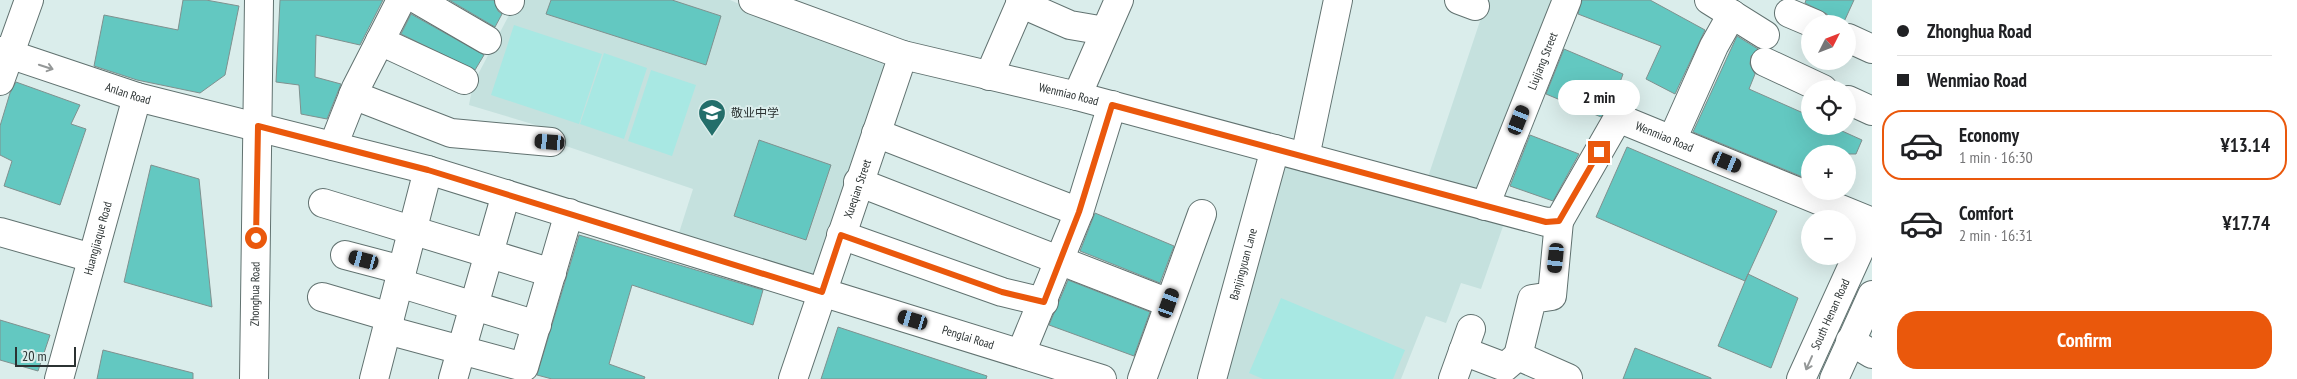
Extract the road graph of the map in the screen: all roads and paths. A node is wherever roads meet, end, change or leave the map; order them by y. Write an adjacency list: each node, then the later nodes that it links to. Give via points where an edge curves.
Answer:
1 (29, 0): 19 (street)
2 (259, 0): 32 (street, Zhonghua Road)
3 (401, 0): 16 (street)
4 (418, 0): 15 (street)
5 (754, 0): 20 (street, Wenmiao Road)
6 (1118, 0): 13 (street)
7 (1338, 0): 38 (street)
8 (1566, 0): 43 (street, Liujiang Street)
9 (1021, 1): 13 (street, via 1070,25); 22 (street)
10 (1721, 7): 14 (street); 34 (street, via 1714,46)
11 (1789, 13): 12 (street)
12 (1801, 18)
13 (1105, 31): 27 (street)
14 (1765, 35)
15 (487, 40)
16 (380, 41): 23 (street); 26 (street)
17 (1856, 41): 18 (street)
18 (1872, 48)
19 (5, 53): 25 (street); 28 (street, Anlan Road, one-way to 28)
20 (903, 55): 22 (street, Wenmiao Road); 33 (street, Xueqian Street)
21 (1765, 62): 24 (street)
22 (989, 76): 27 (street, Wenmiao Road)
23 (464, 80)
24 (1804, 80)
25 (0, 81)
26 (353, 96): 35 (street, via 451,133); 36 (street)
27 (1077, 96): 30 (street, Wenmiao Road)
28 (136, 97): 32 (street, Anlan Road); 54 (street, Huangjiaque Road)
29 (1856, 104): 31 (street)
30 (1112, 105): 37 (street, Wenmiao Road); 44 (street)
31 (1872, 111)
32 (258, 126): 36 (street, Penglai Road); 74 (street, Zhonghua Road)
33 (876, 133): 40 (street, Xueqian Street); 44 (street)
34 (1672, 140): 47 (street, Wenmiao Road, via 1618,118); 48 (street, Wenmiao Road)
35 (550, 142)
36 (333, 146): 39 (street, Penglai Road)
37 (1275, 149): 38 (street, Wenmiao Road); 78 (street, Banjingyuan Lane)
38 (1306, 157): 43 (street, Wenmiao Road)
39 (428, 170): 41 (street, Penglai Road); 49 (street)
40 (858, 182): 51 (street, Xueqian Street); 55 (street)
41 (506, 194): 45 (street, Penglai Road); 52 (street)
42 (323, 203): 49 (street)
43 (1485, 206): 47 (street, Wenmiao Road, via 1546,222)
44 (1079, 212): 55 (street)
45 (569, 213): 56 (street); 58 (street, Penglai Road)
46 (1202, 214): 62 (street)
47 (1559, 221): 69 (street, via 1552,296 1532,299)
48 (1872, 222): 80 (street, South Henan Road, one-way to 80)
49 (413, 230): 52 (street); 57 (street)
50 (0, 232): 54 (street)
51 (841, 235): 58 (street, Xueqian Street); 61 (street, via 1002,292)
52 (489, 253): 56 (street); 63 (street)
53 (345, 255): 57 (street)
54 (92, 258): 73 (street, Huangjiaque Road)
55 (1059, 260): 61 (street); 62 (street)
56 (552, 273): 65 (street)
57 (401, 276): 63 (street); 64 (street)
58 (822, 292): 68 (street, Penglai Road); 76 (street, Xueqian Street)
59 (1872, 295): 66 (street)
60 (322, 297): 64 (street)
61 (1044, 302): 68 (street)
62 (1169, 303): 77 (street)
63 (474, 305): 65 (street); 67 (street)
64 (389, 324): 67 (street); 70 (street)
65 (537, 325): 67 (street, via 524,367)
66 (1861, 347): 81 (street)
67 (461, 350): 75 (street)
68 (1021, 353): 71 (street, Penglai Road)
69 (1518, 356): 72 (street); 79 (street, via 1505,367 1467,340)
70 (382, 377)
71 (1096, 378)
72 (1568, 378)
73 (59, 379)
74 (254, 379)
75 (452, 379)
76 (793, 379)
77 (1142, 379)
78 (1212, 379)
79 (1453, 379)
80 (1801, 379)
81 (1834, 379)

